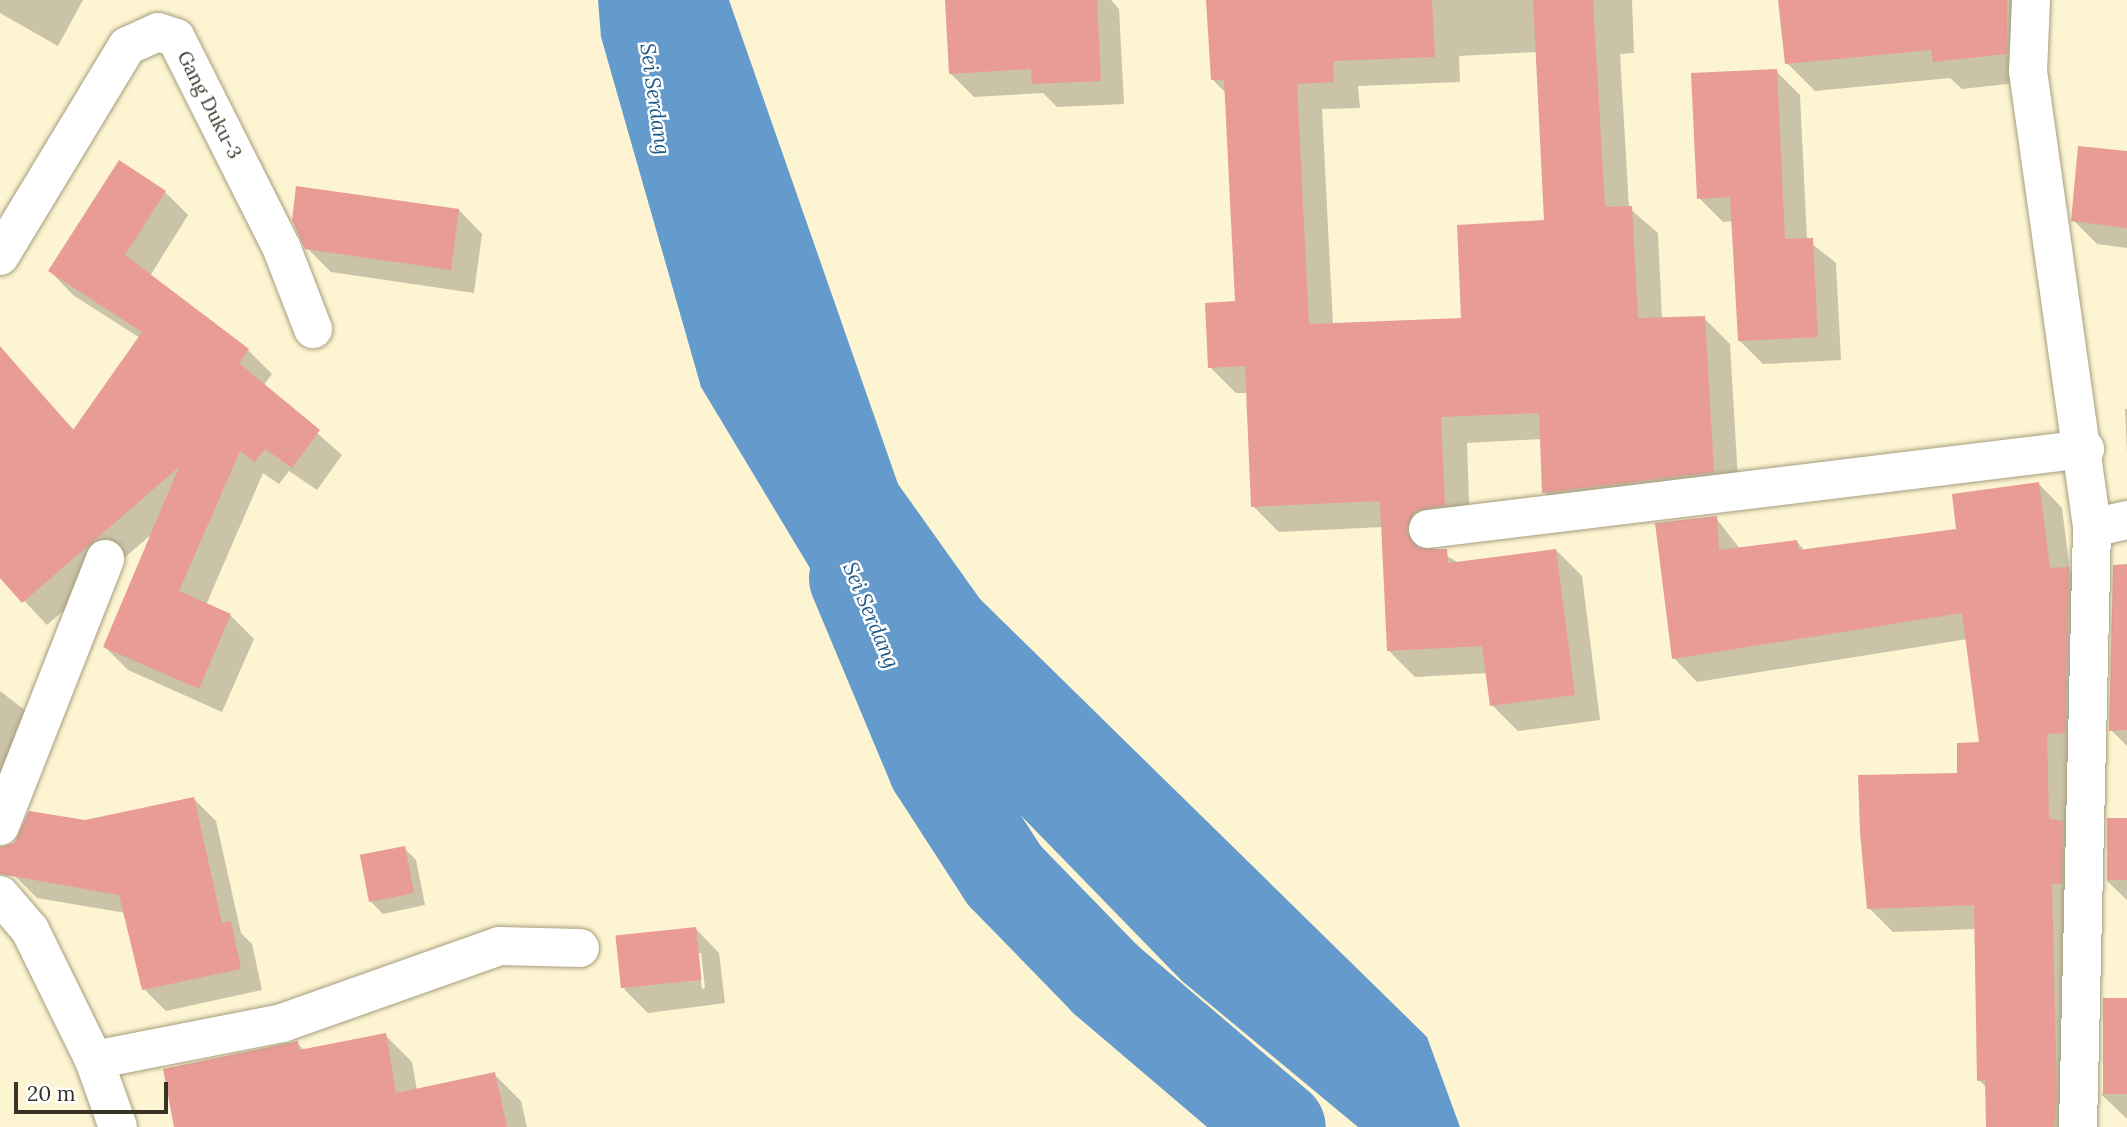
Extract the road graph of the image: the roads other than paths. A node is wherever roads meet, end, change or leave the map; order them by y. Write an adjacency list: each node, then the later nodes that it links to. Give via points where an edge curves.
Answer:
1 (2031, 0): 4 (street, via 2028,71)
2 (0, 256): 3 (street, Gang Duku-3, via 127,46 158,32 176,38 282,249)
3 (313, 329)
4 (2085, 449): 5 (street); 6 (street)
5 (2109, 524): 13 (street)
6 (1428, 529)
7 (105, 559): 8 (street)
8 (0, 826)
9 (0, 895): 11 (street, via 30,930)
10 (580, 948): 11 (street, via 499,946 282,1023)
11 (94, 1060): 12 (street)
12 (118, 1127)
13 (2078, 1127)

